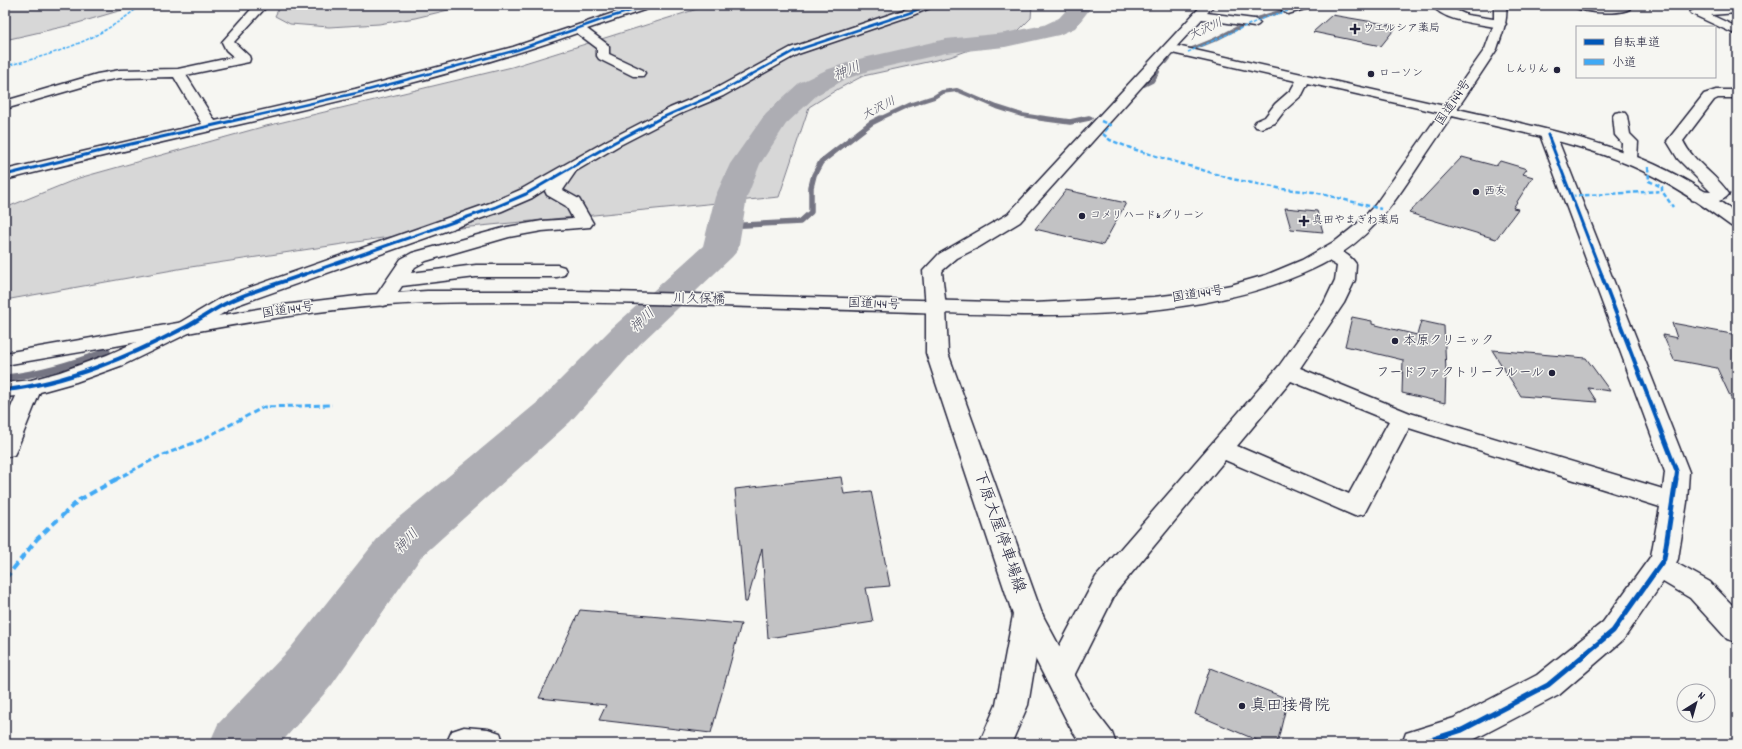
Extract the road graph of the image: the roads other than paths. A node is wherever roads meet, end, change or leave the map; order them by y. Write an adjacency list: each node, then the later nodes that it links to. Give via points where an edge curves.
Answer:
1 (262, 5): 18 (main road, via 248,17 228,42 244,59)
2 (649, 5): 15 (main road)
3 (928, 5): 29 (main road, via 909,14 794,50 718,94 675,111)
4 (1208, 5): 12 (main road, 下原大屋停車場線)
5 (1308, 5): 11 (main road)
6 (1500, 5): 14 (main road, 国道144号)
7 (1578, 5): 8 (main road, via 1616,10 1623,9)
8 (1625, 5)
9 (1436, 6): 14 (main road, via 1464,18)
10 (1737, 10): 16 (main road, via 1696,12)
11 (1288, 11)
12 (1199, 15): 13 (main road); 17 (main road, 下原大屋停車場線)
13 (1250, 22)
14 (1500, 24): 23 (main road, 国道144号, via 1491,48)
15 (578, 28): 19 (main road, via 602,47 603,56); 26 (main road, via 517,50 463,65 357,93)
16 (1737, 31)
17 (1168, 48): 20 (main road); 39 (main road, 下原大屋停車場線, via 1014,218 938,264 932,271)
18 (178, 74): 22 (main road, via 120,74 97,78); 26 (main road)
19 (638, 74)
20 (1304, 79): 23 (main road); 25 (main road, via 1297,92 1270,120)
21 (1737, 94): 31 (main road, via 1716,94 1709,97 1675,140 1677,146 1717,187 1720,194)
22 (5, 105)
23 (1449, 112): 27 (main road); 33 (main road, 国道144号, via 1381,209 1358,233)
24 (1620, 116): 28 (main road, via 1624,135 1630,142)
25 (1261, 124)
26 (211, 126): 30 (main road)
27 (1548, 135): 28 (main road, via 1593,146); 48 (main road, via 1677,472)
28 (1629, 159): 31 (main road)
29 (577, 163): 35 (main road, via 553,191 574,203 584,222 507,232 419,257 408,264); 40 (main road, via 526,194 496,208 230,301)
30 (5, 175)
31 (1698, 196): 32 (main road)
32 (1737, 222)
33 (1329, 253): 39 (main road, 国道144号, via 1273,279 1197,297 1058,308); 42 (main road, via 1347,264 1345,280 1334,303)
34 (557, 271): 35 (main road, via 476,271)
35 (395, 281): 37 (main road)
36 (575, 297): 37 (main road, 国道144号, via 427,297); 38 (main road, 川久保橋)
37 (383, 300): 40 (main road, 国道144号, via 275,312)
38 (751, 301): 39 (main road, 国道144号)
39 (936, 308): 50 (main road, 下原大屋停車場線, via 938,353)
40 (186, 327): 41 (main road, 国道144号); 43 (main road, via 115,360)
41 (5, 359)
42 (1287, 371): 45 (main road); 47 (main road)
43 (31, 387): 44 (main road); 46 (main road)
44 (5, 390)
45 (1402, 418): 47 (main road, via 1355,507); 48 (main road)
46 (5, 449)
47 (1221, 449): 52 (main road, via 1106,585)
48 (1674, 502): 49 (main road, via 1664,559)
49 (1659, 566): 51 (main road, via 1700,590); 57 (main road, via 1613,631 1548,685 1462,730)
50 (1028, 615): 52 (main road, 下原大屋停車場線); 55 (main road, via 1012,705)
51 (1737, 630)
52 (1059, 675): 56 (main road, 下原大屋停車場線, via 1081,717)
53 (462, 744): 54 (main road)
54 (488, 744)
55 (995, 744)
56 (1100, 744)
57 (1418, 744)

